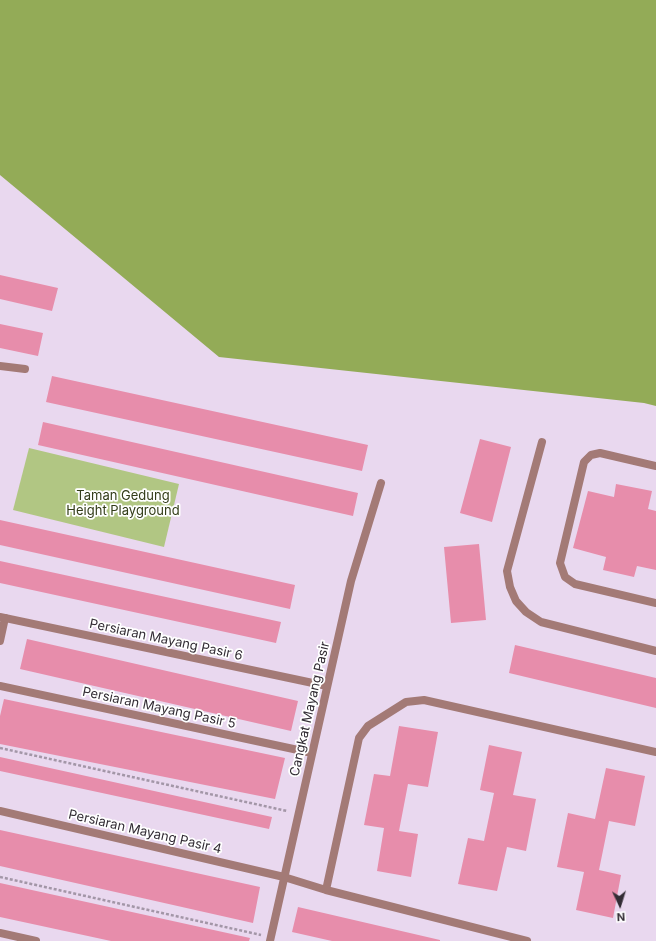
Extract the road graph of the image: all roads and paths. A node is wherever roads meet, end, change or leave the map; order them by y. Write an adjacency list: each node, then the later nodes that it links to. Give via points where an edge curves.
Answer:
1 (0, 366): 2 (street)
2 (25, 369)
3 (542, 442): 9 (street, via 507,571 516,601 541,622)
4 (656, 466): 6 (street, via 600,453 591,455 584,462 560,563 565,576 575,584)
5 (381, 483): 11 (street, Cangkat Mayang Pasir, via 351,581)
6 (656, 603)
7 (3, 618): 8 (street); 11 (street, Persiaran Mayang Pasir 6)
8 (0, 641)
9 (656, 651)
10 (0, 686): 14 (street, Persiaran Mayang Pasir 5)
11 (327, 686): 14 (street, Cangkat Mayang Pasir)
12 (0, 748): 16 (path)
13 (656, 752): 19 (street, via 424,700 406,702 368,726 359,738)
14 (312, 753): 16 (street, Cangkat Mayang Pasir)
15 (0, 812): 18 (street, Persiaran Mayang Pasir 4)
16 (299, 814): 18 (street, Cangkat Mayang Pasir)
17 (0, 877): 21 (path)
18 (284, 877): 19 (street, Persiaran Mayang Pasir 4); 21 (street, Cangkat Mayang Pasir)
19 (326, 890): 23 (street, Persiaran Mayang Pasir 4)
20 (0, 933): 22 (street)
21 (270, 939)
22 (36, 941)
23 (527, 941)

